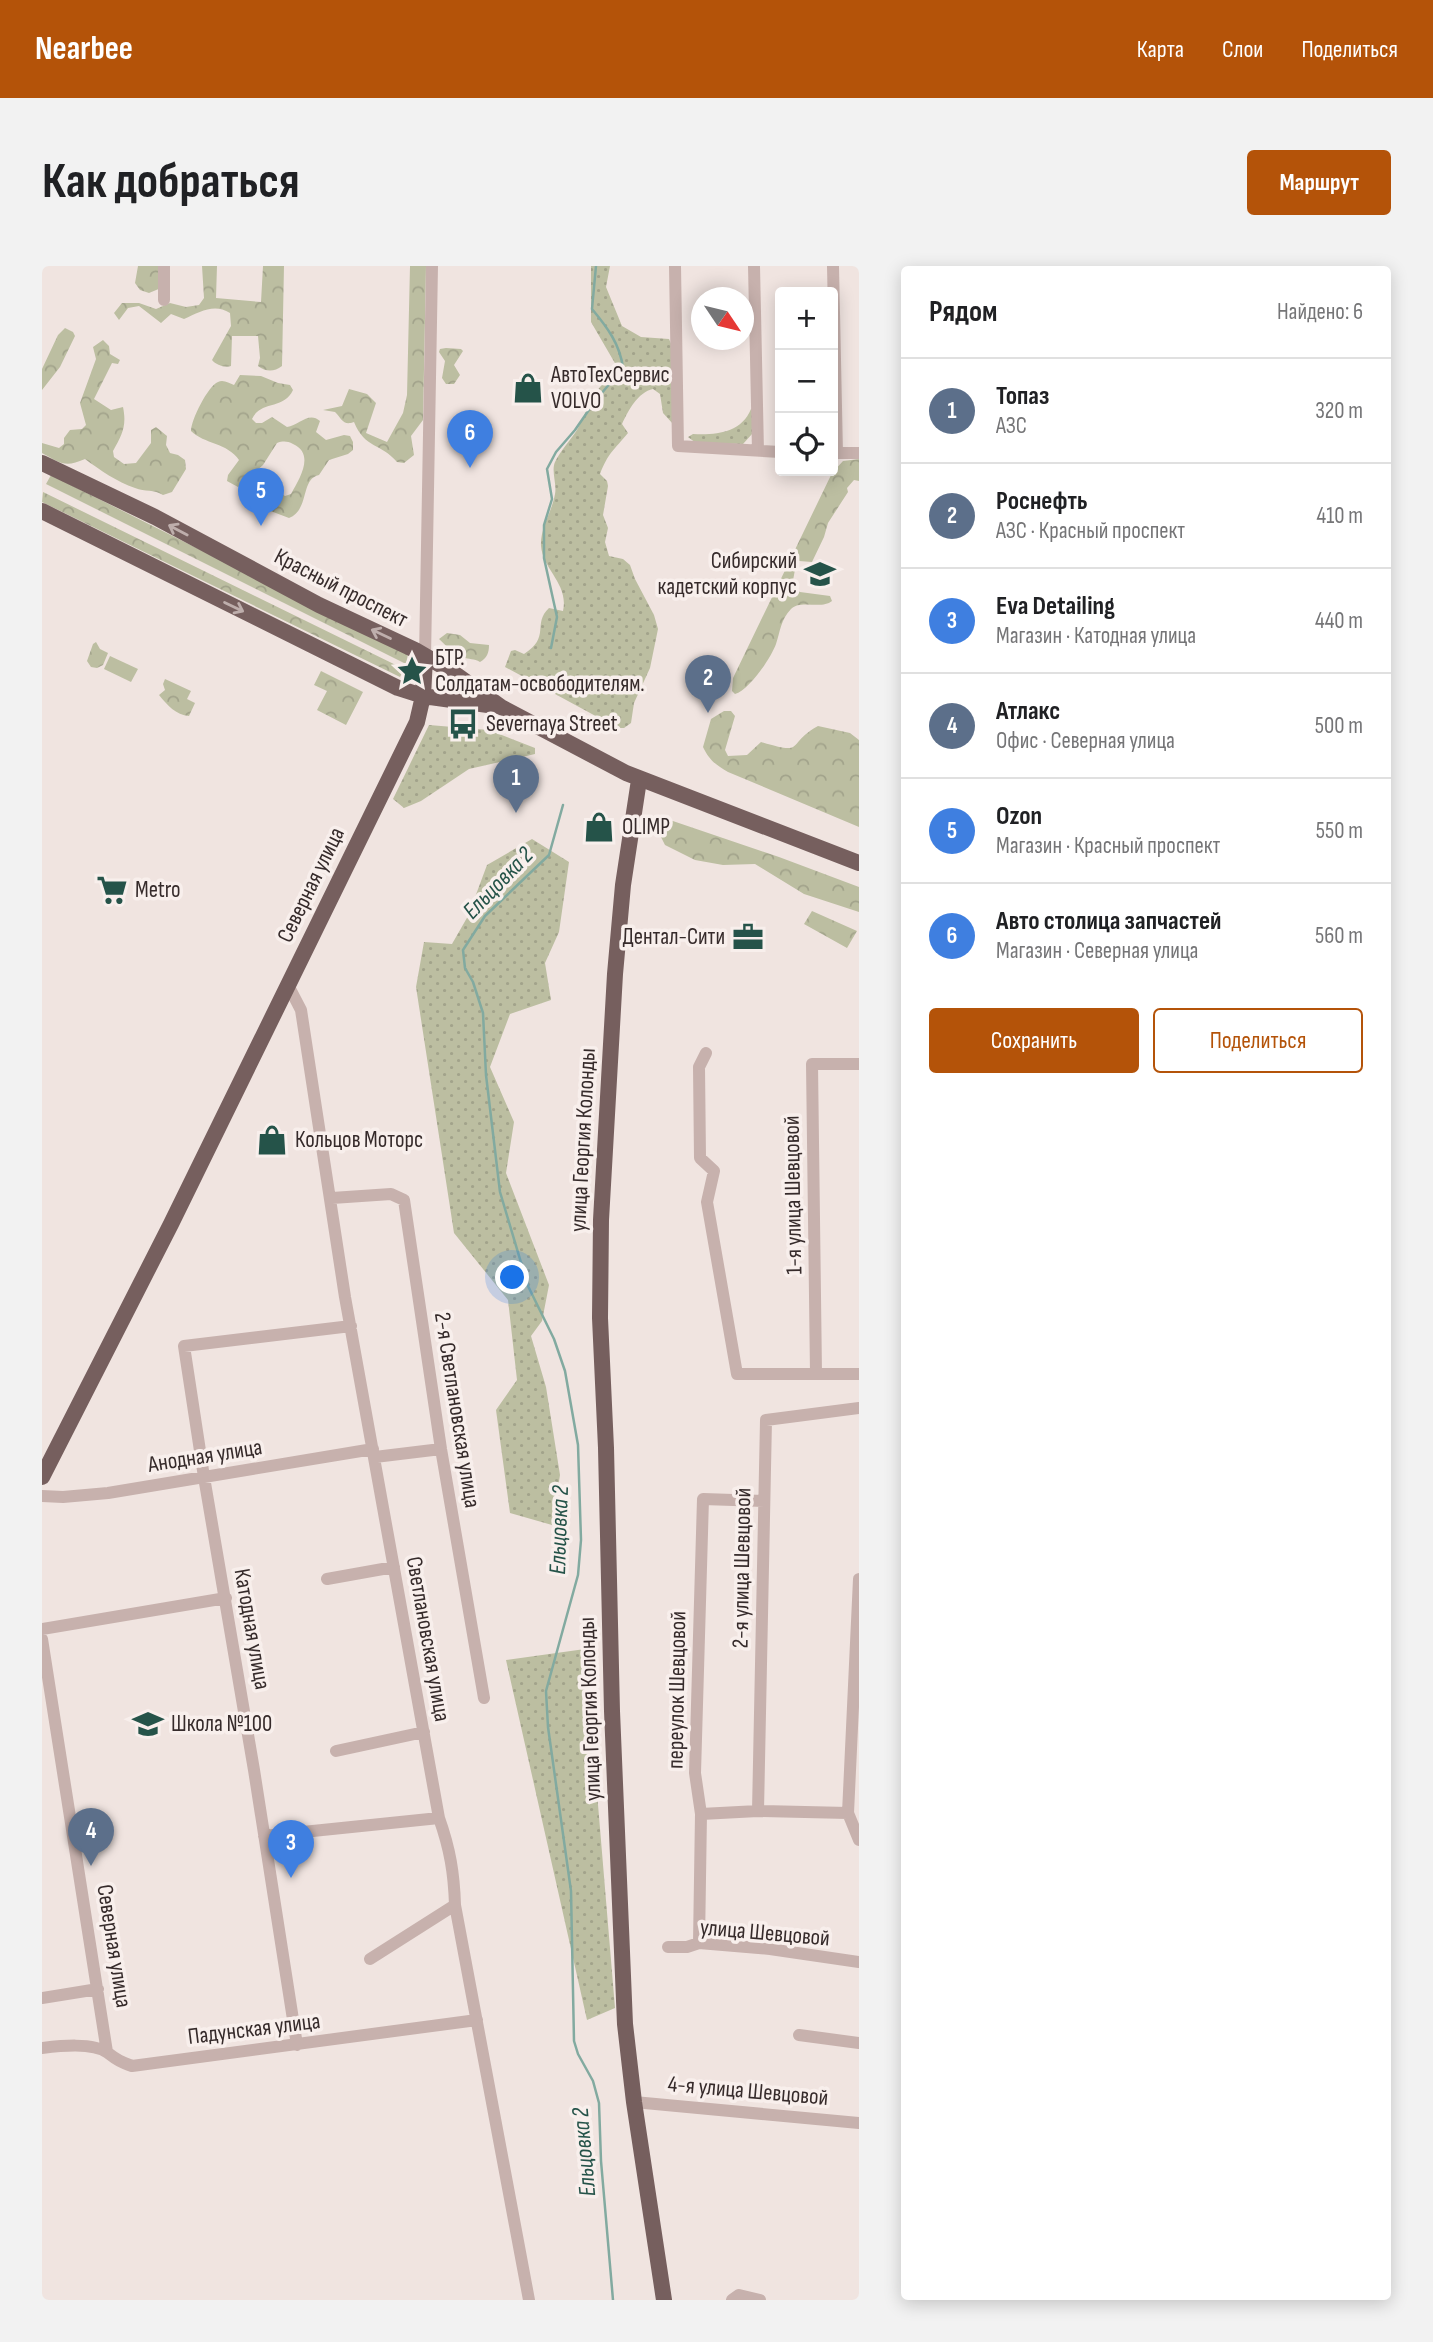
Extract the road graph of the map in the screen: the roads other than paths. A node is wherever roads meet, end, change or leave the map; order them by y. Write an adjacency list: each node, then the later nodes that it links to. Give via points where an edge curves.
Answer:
1 (164, 266): 6 (street)
2 (432, 266): 14 (street, Северная улица)
3 (675, 266): 8 (street, via 678,446)
4 (754, 266): 8 (street)
5 (834, 266): 7 (street)
6 (163, 300)
7 (835, 413)
8 (758, 451): 9 (street)
9 (775, 452)
10 (838, 453): 11 (street)
11 (859, 453)
12 (43, 465): 14 (main road, Красный проспект, one-way to 12, via 155,517)
13 (42, 510): 15 (main road, Красный проспект, one-way to 15, via 398,688)
14 (425, 658): 15 (main road, Северная улица); 16 (main road, Красный проспект)
15 (424, 696): 16 (main road, Красный проспект); 19 (main road, Северная улица, via 417,722)
16 (501, 707): 17 (main road, Красный проспект)
17 (639, 780): 18 (main road, Красный проспект); 62 (main road, улица Георгия Колонды, via 615,974 600,1318 622,1958)
18 (859, 863)
19 (288, 985): 22 (street, Светлановская улица, via 301,1010); 29 (main road, Северная улица)
20 (706, 1053): 24 (street, via 699,1068 700,1158 714,1171 707,1202 737,1374)
21 (859, 1064): 24 (street, 1-я улица Шевцовой, via 812,1064)
22 (332, 1198): 23 (street, Светлановская улица); 27 (street, 2-я Светлановская улица, via 391,1194 404,1200)
23 (351, 1326): 28 (street, Светлановская улица); 30 (street, Катодная улица, via 184,1346)
24 (816, 1373): 25 (street)
25 (859, 1374)
26 (859, 1408): 32 (street, 2-я улица Шевцовой, via 766,1420)
27 (441, 1449): 28 (street, Анодная улица); 39 (street, 2-я Светлановская улица)
28 (374, 1453): 30 (street, Анодная улица); 33 (street, Светлановская улица)
29 (42, 1477)
30 (204, 1478): 31 (street, Анодная улица, via 108,1493); 36 (street, Катодная улица)
31 (42, 1496)
32 (764, 1501): 43 (street, 2-я улица Шевцовой); 45 (street, переулок Шевцовой, via 703,1499 695,1773)
33 (394, 1567): 34 (street); 41 (street, Светлановская улица)
34 (327, 1579)
35 (859, 1579): 44 (street)
36 (226, 1598): 37 (street); 47 (street, Катодная улица)
37 (42, 1629)
38 (42, 1639): 40 (street, Северная улица)
39 (484, 1698)
40 (49, 1721): 54 (street, Северная улица)
41 (424, 1732): 42 (street); 46 (street, Светлановская улица)
42 (336, 1751)
43 (758, 1811): 44 (street); 45 (street)
44 (848, 1813): 48 (street)
45 (701, 1814): 50 (street, переулок Шевцовой)
46 (439, 1818): 47 (street); 49 (street, Светлановская улица, via 450,1849)
47 (264, 1836): 59 (street, Катодная улица)
48 (859, 1840)
49 (455, 1905): 52 (street); 56 (street, Светлановская улица)
50 (699, 1943): 51 (street, улица Шевцовой); 53 (street, улица Шевцовой)
51 (668, 1947)
52 (370, 1959)
53 (859, 1962)
54 (98, 1989): 55 (street); 61 (street, Северная улица)
55 (42, 1998)
56 (477, 2020): 59 (street, Падунская улица); 64 (street, Светлановская улица)
57 (799, 2035): 58 (street)
58 (859, 2043)
59 (297, 2045): 61 (street, Падунская улица, via 132,2066 112,2059)
60 (42, 2049): 61 (street, Падунская улица, via 72,2044)
61 (107, 2052)
62 (634, 2102): 63 (street, 4-я улица Шевцовой); 65 (main road, улица Георгия Колонды)
63 (859, 2123)
64 (529, 2300)
65 (664, 2300)
66 (732, 2300): 67 (street, via 739,2295)
67 (760, 2300)

